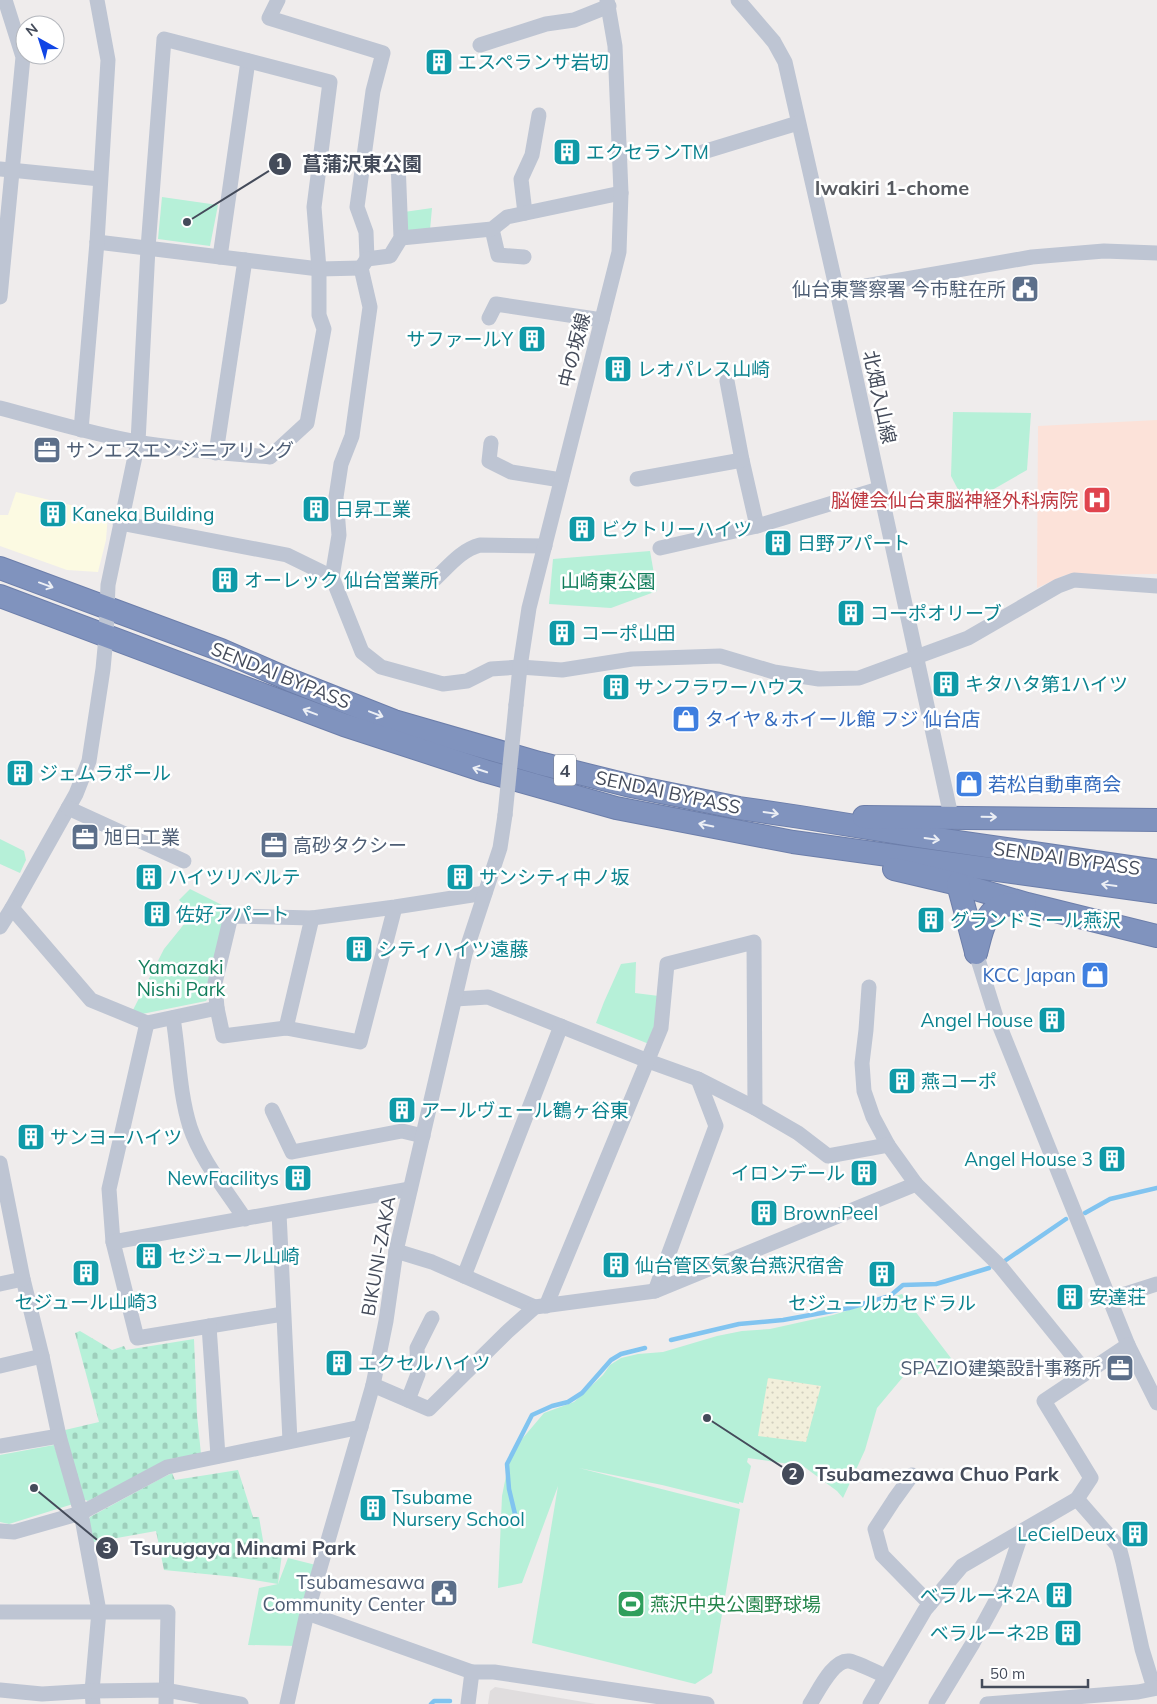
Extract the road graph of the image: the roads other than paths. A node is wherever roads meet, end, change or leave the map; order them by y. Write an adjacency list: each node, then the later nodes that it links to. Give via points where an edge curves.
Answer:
1 (5, 0): 12 (street, via 22,57)
2 (96, 0): 13 (street, via 108,60)
3 (278, 0): 24 (street, via 269,18 383,53 373,91 357,208 366,232)
4 (738, 0): 9 (street, 北畑入山線, via 774,42 785,62)
5 (608, 3): 6 (street, via 574,20 546,24); 14 (street, 中の坂線, via 615,46)
6 (480, 45)
7 (248, 61): 19 (street, via 164,39); 21 (street); 25 (street, via 330,82 314,207)
8 (539, 115): 15 (street, via 532,155 520,179)
9 (798, 123): 10 (street); 26 (street, 北畑入山線)
10 (702, 152)
11 (398, 162): 17 (street)
12 (6, 169): 13 (street); 27 (street)
13 (100, 179): 18 (street)
14 (621, 193): 15 (street); 29 (street, 中の坂線, via 619,252)
15 (525, 213): 16 (street, via 507,217)
16 (492, 229): 17 (street); 22 (street, via 498,255)
17 (401, 238): 24 (street, via 390,256)
18 (97, 242): 19 (street); 32 (street)
19 (148, 248): 21 (street); 33 (street)
20 (1157, 253): 26 (street, via 1104,251 1032,257)
21 (220, 257): 23 (street)
22 (524, 257)
23 (245, 260): 25 (street); 35 (street)
24 (364, 264): 25 (street); 45 (street, via 370,307 352,436 341,464 336,497 339,535)
25 (319, 269): 35 (street, via 320,315 324,329 307,423 270,457)
26 (837, 291): 39 (street, 北畑入山線)
27 (0, 297)
28 (489, 318): 29 (street, via 496,304)
29 (602, 320): 38 (street, 中の坂線)
30 (728, 381): 36 (street)
31 (0, 408): 32 (street)
32 (81, 430): 33 (street)
33 (138, 442): 35 (street); 40 (street)
34 (491, 443): 38 (street, via 489,461 511,472)
35 (216, 452)
36 (742, 460): 37 (street); 41 (street)
37 (637, 479)
38 (561, 480): 42 (street, 中の坂線)
39 (879, 489): 41 (street); 51 (street, 北畑入山線)
40 (120, 523): 45 (street, via 287,555); 49 (street, via 108,585)
41 (756, 526): 43 (street)
42 (544, 546): 46 (street, via 471,547); 52 (street, 中の坂線, via 529,608)
43 (660, 548)
44 (0, 568): 49 (highway, SENDAI BYPASS / 4, one-way to 49)
45 (332, 577): 52 (street, via 362,652 381,667 443,684 466,681 491,669)
46 (435, 579)
47 (1157, 586): 51 (street, via 1074,580 968,638)
48 (0, 596): 50 (highway, SENDAI BYPASS / 4)
49 (108, 607): 50 (street); 56 (highway, SENDAI BYPASS / 4, one-way to 56, via 394,721 539,764 631,786)
50 (106, 637): 53 (street, via 89,760); 58 (highway, SENDAI BYPASS / 4, one-way to 50, via 616,808 485,771 344,725)
51 (917, 656): 52 (street, via 859,678 819,679 774,672 720,656 632,659 562,670); 55 (street, 北畑入山線)
52 (520, 667): 54 (street, 中の坂線, bridge)
53 (68, 808): 59 (street); 66 (street)
54 (505, 816): 63 (street, BIKUNI-ZAKA, via 500,848)
55 (951, 816): 56 (highway); 57 (highway, one-way to 57)
56 (800, 817): 60 (highway, SENDAI BYPASS / 4, one-way to 60)
57 (1157, 820)
58 (793, 842): 61 (highway, via 829,854); 62 (highway, SENDAI BYPASS / 4, one-way to 58)
59 (184, 861)
60 (1157, 871)
61 (958, 884): 64 (highway); 70 (highway)
62 (1157, 892)
63 (485, 893): 65 (street); 72 (street, BIKUNI-ZAKA)
64 (1028, 904): 69 (highway); 70 (highway, via 1003,906 990,915)
65 (395, 907): 67 (street); 77 (street, via 360,1042)
66 (12, 908): 68 (street); 75 (street, via 91,1000)
67 (312, 918): 73 (street, via 231,916 215,983); 77 (street)
68 (0, 927)
69 (1157, 936)
70 (976, 953): 96 (street, via 996,1017)
71 (869, 987): 83 (street, via 862,1063 864,1091)
72 (455, 999): 76 (street, via 488,997); 82 (street, BIKUNI-ZAKA)
73 (218, 1008): 74 (street); 77 (street, via 223,1036)
74 (173, 1018): 75 (street); 88 (street, via 184,1104 191,1129 202,1153)
75 (147, 1023): 89 (street, via 109,1189)
76 (561, 1026): 78 (street); 91 (street)
77 (286, 1028)
78 (648, 1061): 79 (street); 80 (street, via 661,1028 667,964 754,942); 97 (street)
79 (698, 1079): 80 (street); 95 (street, via 716,1126)
80 (755, 1108): 83 (street, via 798,1133 828,1156)
81 (272, 1110): 82 (street, via 292,1152 402,1131)
82 (423, 1136): 86 (street, BIKUNI-ZAKA)
83 (888, 1145): 85 (street)
84 (0, 1163): 92 (street)
85 (916, 1184): 95 (street); 104 (street, via 1000,1266)
86 (410, 1189): 87 (street); 90 (street, BIKUNI-ZAKA)
87 (279, 1213): 88 (street); 98 (street)
88 (245, 1219): 89 (street)
89 (114, 1242): 100 (street, via 137,1338)
90 (396, 1251): 91 (street); 105 (street, BIKUNI-ZAKA)
91 (464, 1276): 97 (street)
92 (23, 1279): 93 (street); 102 (street)
93 (0, 1284)
94 (1157, 1284): 96 (street)
95 (655, 1291): 97 (street)
96 (1110, 1299): 101 (street)
97 (541, 1306): 106 (street, via 507,1332 429,1408)
98 (283, 1314): 100 (street); 110 (street)
99 (432, 1318): 106 (street, via 417,1348 418,1374)
100 (209, 1326): 112 (street)
101 (1128, 1345): 104 (street); 107 (street)
102 (42, 1356): 103 (street); 109 (street)
103 (0, 1366)
104 (1086, 1372): 114 (street, via 1044,1401 1091,1478)
105 (373, 1385): 106 (street); 108 (street, BIKUNI-ZAKA)
106 (408, 1400)
107 (1157, 1403)
108 (361, 1427): 110 (street); 121 (street, BIKUNI-ZAKA)
109 (59, 1436): 111 (street); 115 (street)
110 (290, 1441): 112 (street)
111 (0, 1446)
112 (218, 1456): 115 (street, via 167,1467)
113 (912, 1475): 118 (street, via 875,1529 882,1555)
114 (1078, 1499): 117 (street); 124 (street, via 1119,1547 1142,1648)
115 (81, 1513): 116 (street, via 14,1532); 120 (street)
116 (0, 1531)
117 (1022, 1532): 118 (street, via 962,1566); 136 (street, via 1004,1586)
118 (930, 1604): 123 (street)
119 (0, 1612): 120 (street)
120 (98, 1612): 126 (street); 127 (street, via 168,1612)
121 (307, 1613): 122 (street); 131 (street, BIKUNI-ZAKA)
122 (472, 1672): 132 (street); 133 (street, via 494,1672)
123 (886, 1676): 134 (street, via 848,1661 838,1663); 135 (street)
124 (1155, 1688): 129 (street)
125 (0, 1690): 128 (street)
126 (92, 1697): 127 (street); 128 (street)
127 (166, 1697): 130 (street)
128 (42, 1699)
129 (995, 1703)
130 (241, 1704)
131 (287, 1704)
132 (468, 1704)
133 (707, 1704)
134 (810, 1704)
135 (870, 1704)
136 (936, 1704)

